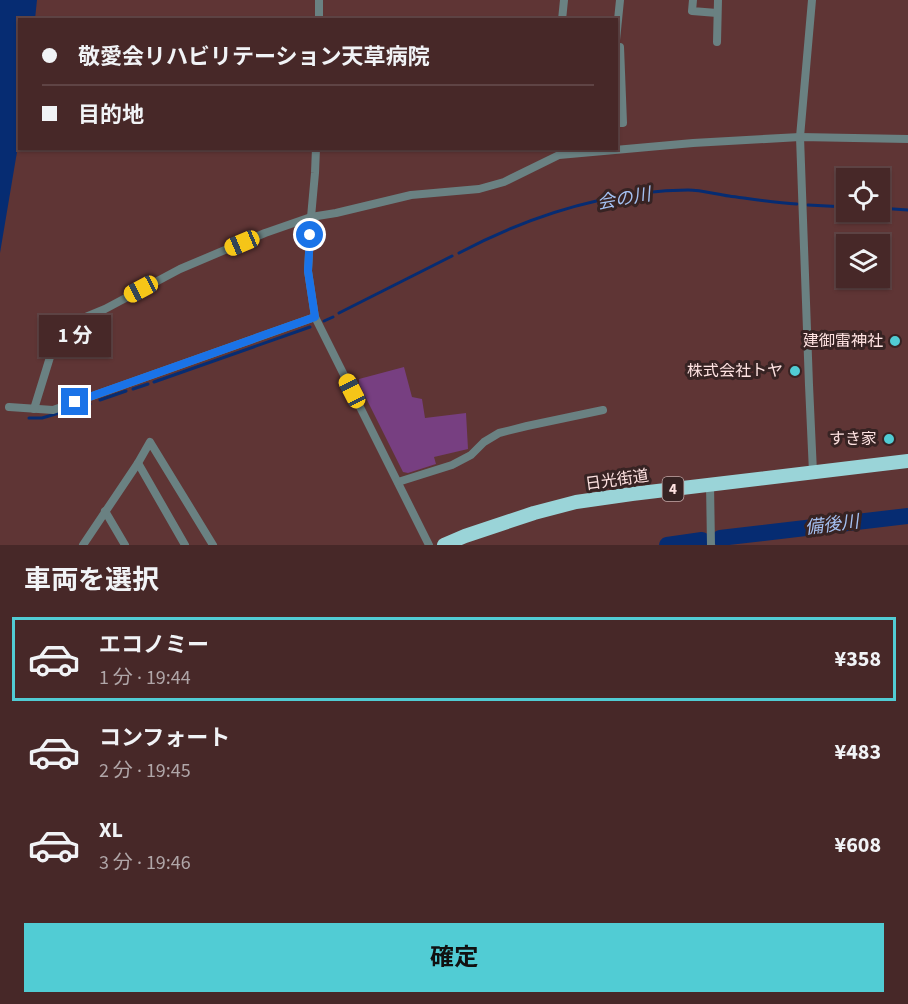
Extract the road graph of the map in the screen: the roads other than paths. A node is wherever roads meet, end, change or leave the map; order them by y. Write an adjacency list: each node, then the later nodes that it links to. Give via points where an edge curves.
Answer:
1 (319, 0): 8 (street)
2 (564, 0): 9 (street)
3 (620, 0): 10 (street)
4 (693, 0): 7 (street, via 692,11)
5 (718, 0): 7 (street)
6 (812, 0): 14 (street)
7 (717, 13): 11 (street)
8 (318, 18)
9 (562, 18)
10 (618, 20)
11 (717, 42)
12 (618, 48): 13 (street, via 621,47 623,123)
13 (618, 123)
14 (800, 137): 15 (street); 17 (street, via 559,156 504,182 479,189 411,195); 24 (street)
15 (908, 139)
16 (316, 150): 17 (street)
17 (311, 217): 18 (street, via 308,271); 20 (street, via 180,270 105,309 58,328)
18 (315, 317): 20 (street, via 53,410); 25 (street)
19 (9, 407): 20 (street)
20 (34, 409)
21 (603, 410): 25 (street, via 499,433 452,465)
22 (908, 461): 24 (highway, 日光街道 / 4)
23 (138, 463): 27 (street); 30 (street); 31 (street, via 150,442)
24 (813, 472): 26 (highway, 日光街道 / 4)
25 (398, 482): 32 (street)
26 (710, 484): 33 (highway, 日光街道 / 4, via 576,502); 34 (street)
27 (105, 511): 28 (street); 29 (street)
28 (82, 545)
29 (125, 545)
30 (185, 545)
31 (213, 545)
32 (429, 545)
33 (444, 545)
34 (711, 545)

